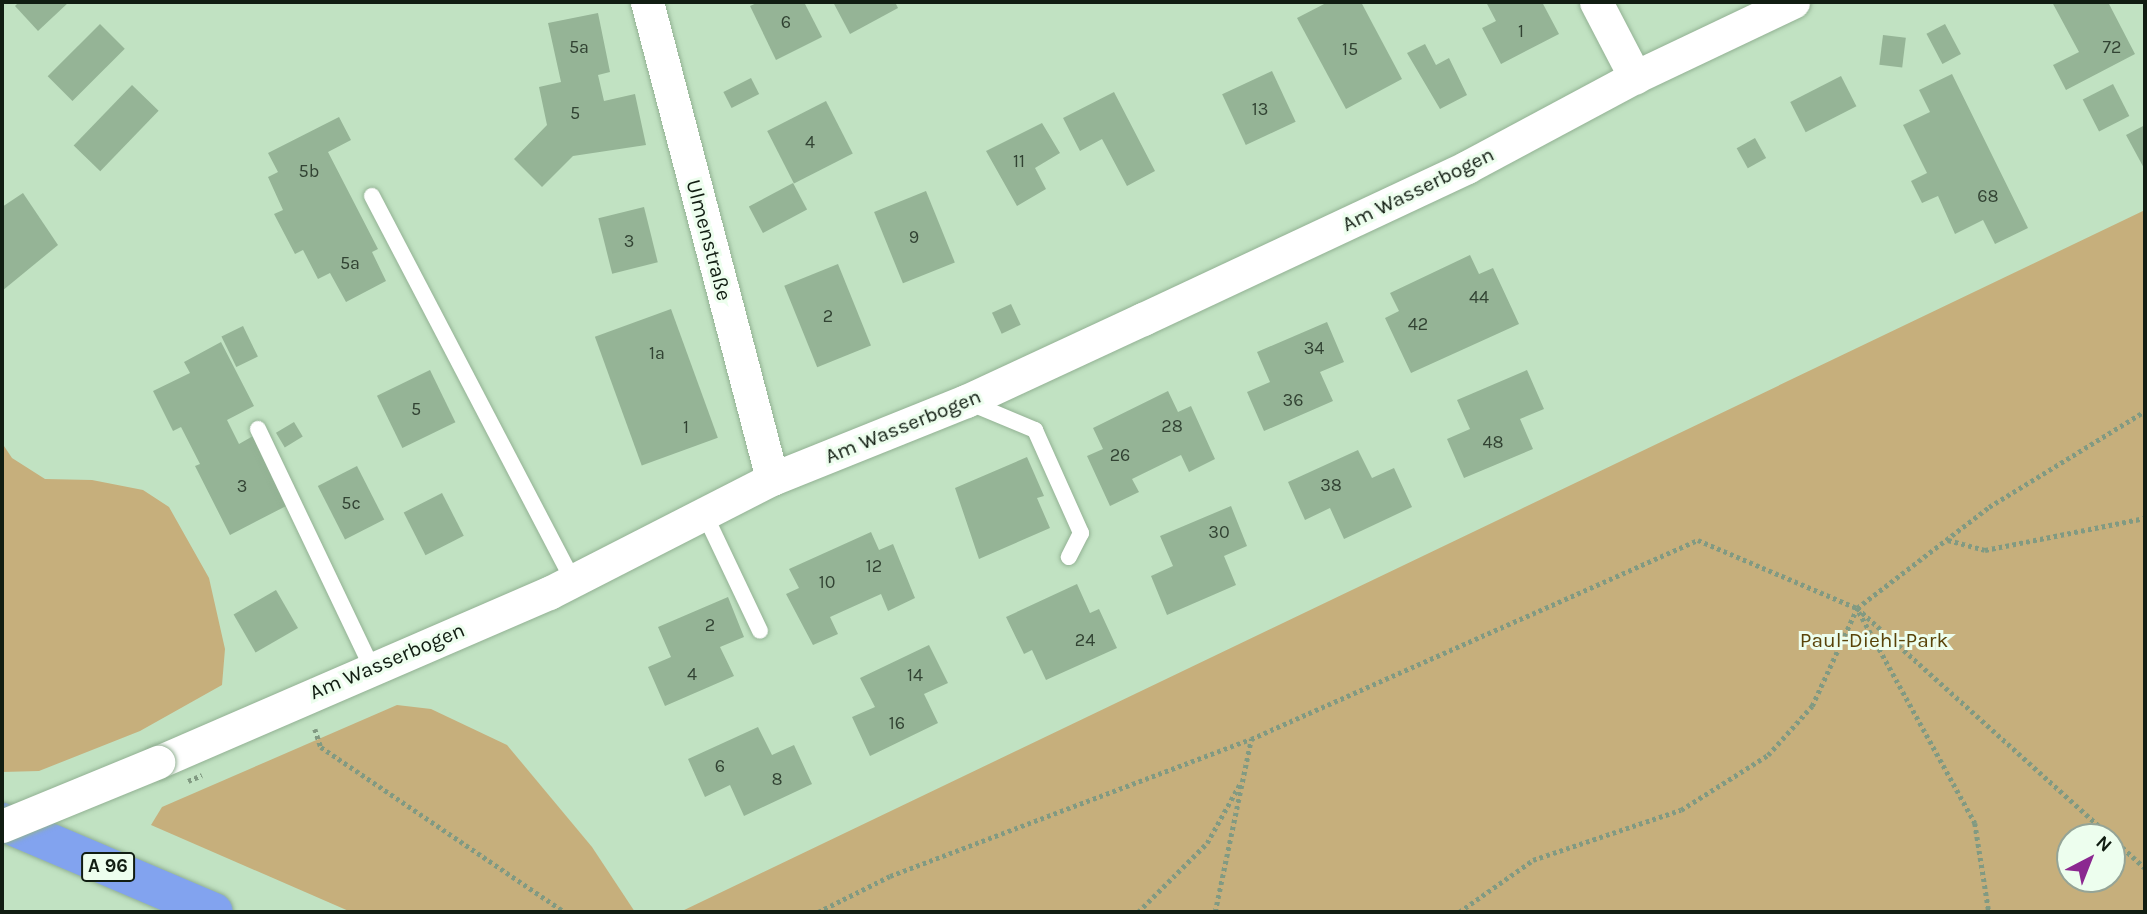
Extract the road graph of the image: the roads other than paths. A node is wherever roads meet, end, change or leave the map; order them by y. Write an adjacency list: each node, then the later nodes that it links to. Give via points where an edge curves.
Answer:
1 (647, 2): 8 (street, Ulmenstraße)
2 (1596, 2): 4 (street)
3 (1793, 2): 4 (street, Am Wasserbogen)
4 (1634, 77): 6 (street, Am Wasserbogen, via 1467,167)
5 (372, 196): 11 (lane)
6 (966, 401): 8 (street, Am Wasserbogen); 10 (lane, via 1035,430 1082,533)
7 (258, 429): 13 (lane)
8 (772, 479): 9 (street, Am Wasserbogen)
9 (705, 515): 11 (street, Am Wasserbogen); 12 (lane)
10 (1069, 557)
11 (573, 581): 13 (street, Am Wasserbogen)
12 (760, 631)
13 (372, 667): 14 (street, Am Wasserbogen, bridge, via 158,762)
14 (2, 824): 15 (highway, A 96)
15 (214, 912)

